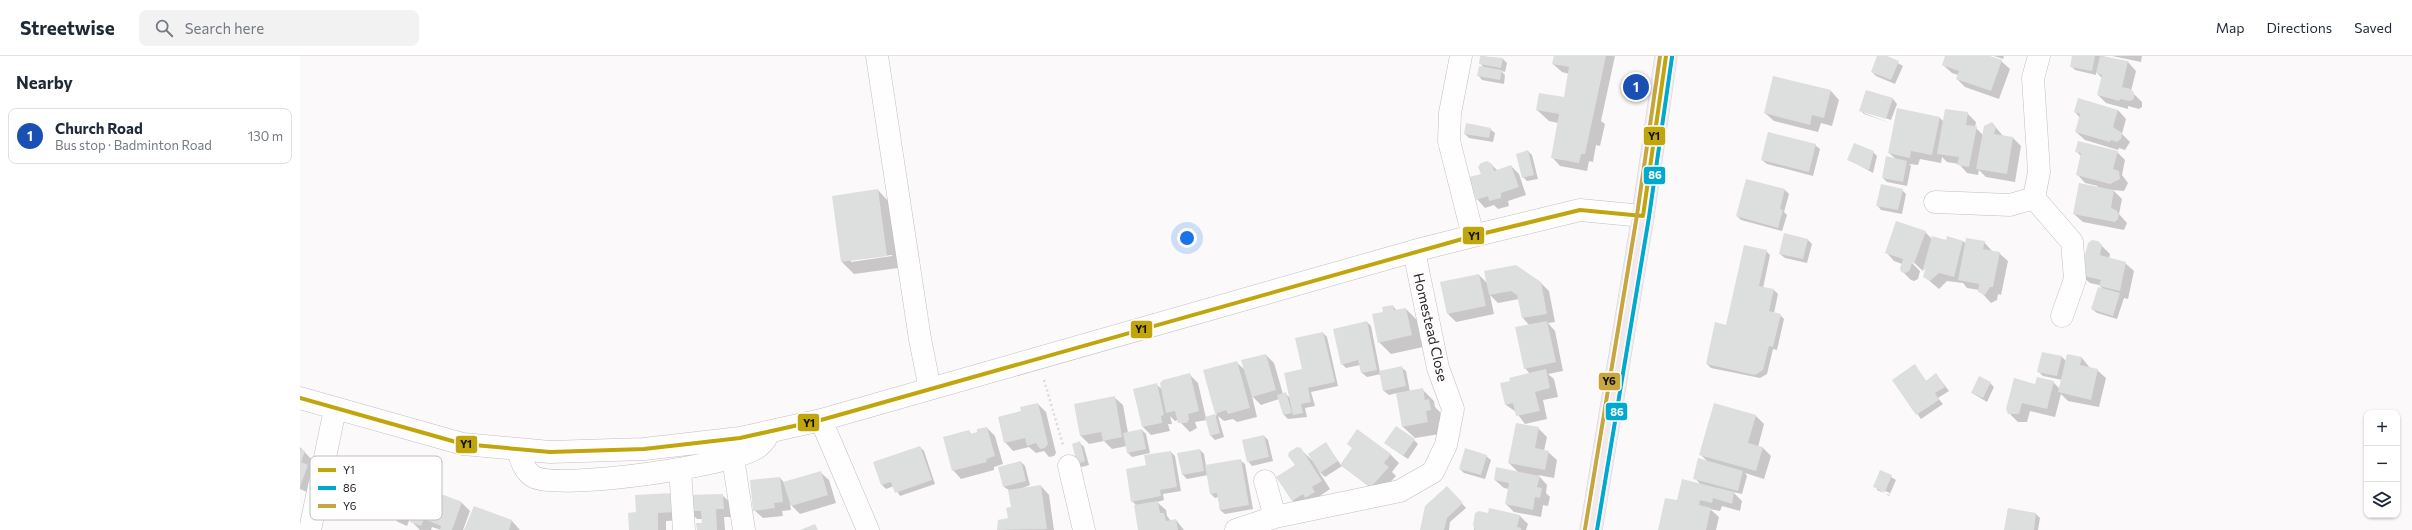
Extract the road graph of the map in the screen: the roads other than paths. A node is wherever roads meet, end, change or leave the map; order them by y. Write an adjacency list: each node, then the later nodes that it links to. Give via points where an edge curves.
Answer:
1 (877, 56): 11 (street, via 920,339)
2 (1461, 56): 8 (street, via 1450,113 1449,141)
3 (1666, 56): 7 (main road)
4 (2039, 56): 5 (street, via 2033,78 2039,172)
5 (2034, 198): 6 (street, via 2010,205); 10 (street, via 2072,242 2075,279)
6 (1935, 202)
7 (1642, 216): 8 (street, via 1580,210); 30 (main road)
8 (1473, 236): 9 (street)
9 (1414, 251): 11 (street); 23 (street, Homestead Close, via 1438,368 1453,409 1446,445 1432,472 1400,491)
10 (2062, 316)
11 (930, 389): 14 (street)
12 (300, 398): 13 (street)
13 (335, 409): 16 (street, via 463,444); 17 (street)
14 (821, 420): 15 (street); 27 (street)
15 (769, 431): 16 (street, via 740,438 644,449 550,452); 18 (street, via 766,440 758,448)
16 (517, 449): 20 (street, via 526,471 544,480 627,476)
17 (323, 456)
18 (733, 458): 20 (street); 26 (street)
19 (1070, 466): 28 (street)
20 (680, 469): 25 (street)
21 (1265, 482): 23 (street)
22 (310, 511): 24 (street)
23 (1275, 517): 29 (street, Homestead Close)
24 (306, 527)
25 (684, 530)
26 (744, 530)
27 (868, 530)
28 (1084, 530)
29 (1236, 530)
30 (1590, 530)

